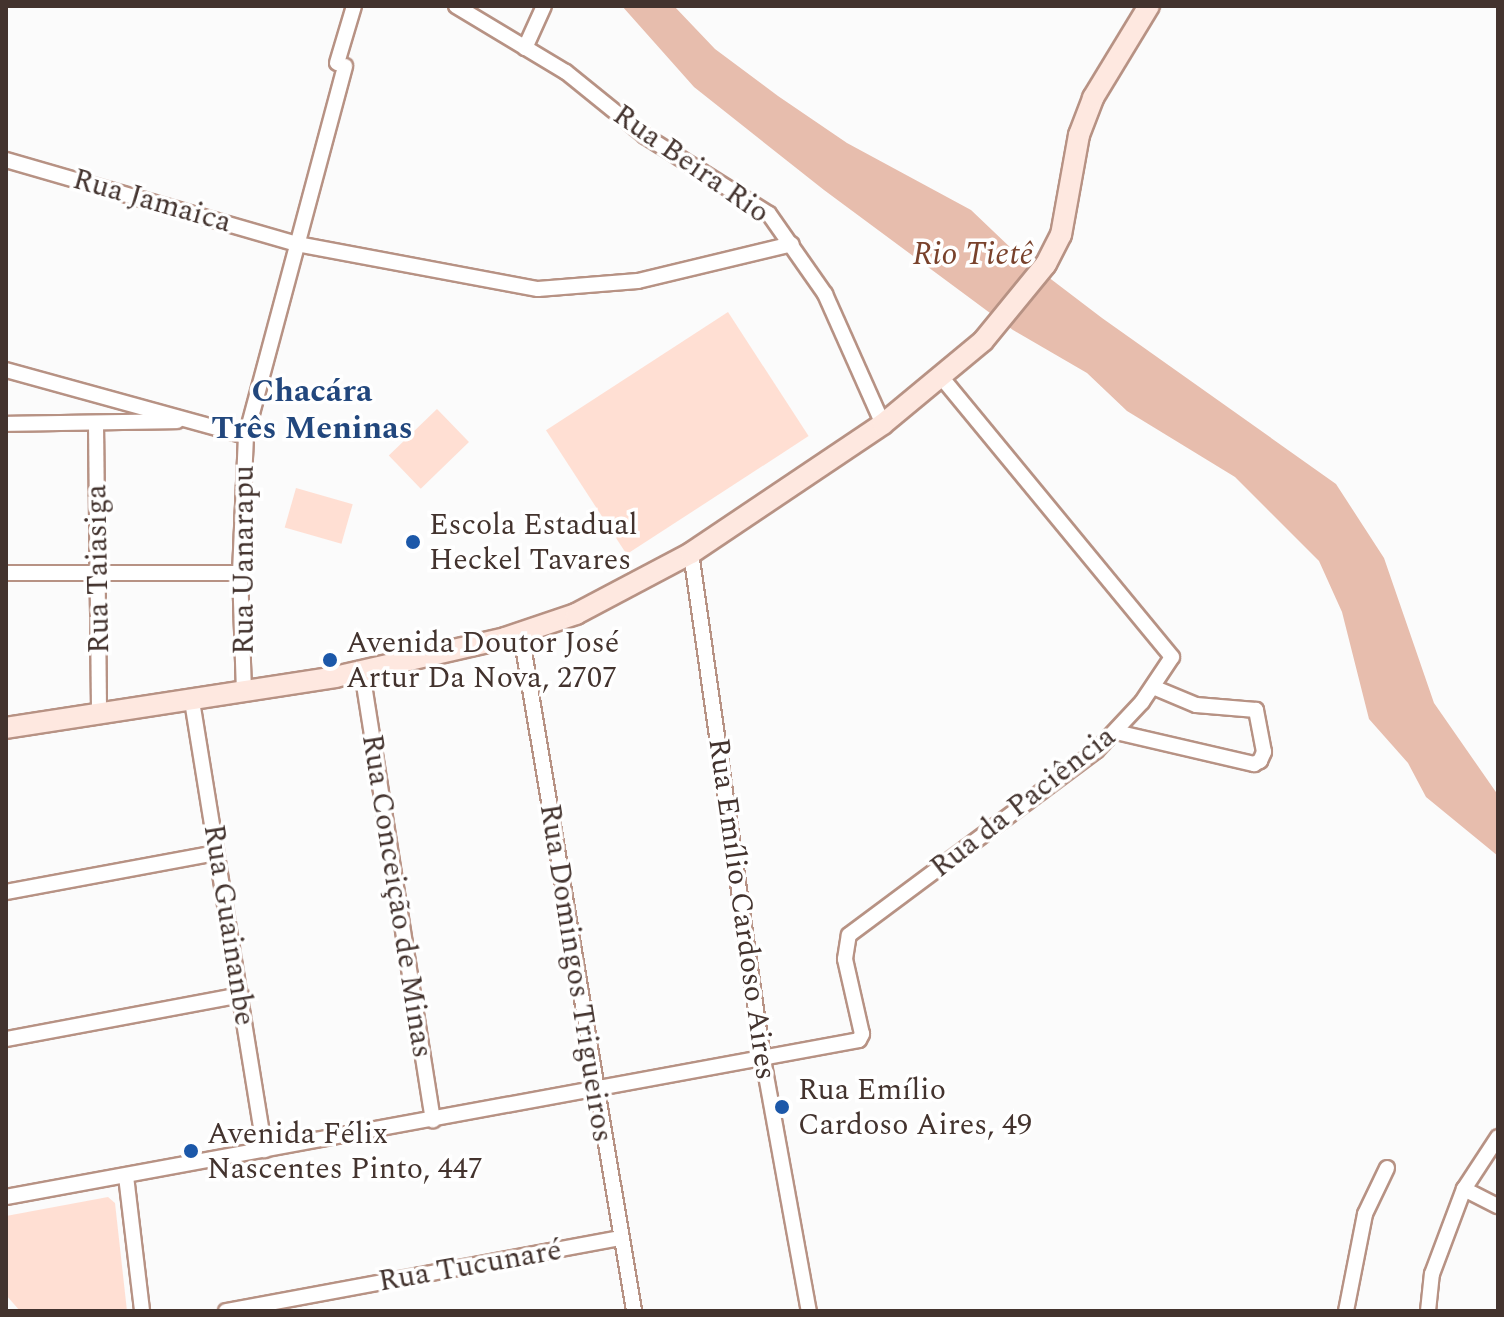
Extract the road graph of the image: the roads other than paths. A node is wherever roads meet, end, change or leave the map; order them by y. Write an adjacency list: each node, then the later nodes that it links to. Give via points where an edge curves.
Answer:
1 (354, 6): 7 (street, Rua Uanarapu)
2 (456, 6): 5 (street, Rua Beira Rio)
3 (544, 6): 5 (street)
4 (1149, 6): 10 (main road, via 1093,98 1079,135 1061,235 1046,264 983,341)
5 (525, 48): 8 (street, Rua Beira Rio, via 566,72 645,136 752,200)
6 (6, 160): 7 (street, Rua Jamaica)
7 (297, 244): 8 (street, Rua Jamaica, via 492,283 566,290 638,281); 15 (street, Rua Uanarapu)
8 (792, 244): 14 (street, Rua Beira Rio, via 825,294)
9 (6, 370): 11 (street)
10 (943, 379): 14 (main road); 22 (street, Rua da Paciência, via 1170,650 1170,663)
11 (194, 420): 12 (street); 15 (street)
12 (96, 423): 13 (street); 17 (street, Rua Taiasiga)
13 (6, 424)
14 (883, 424): 16 (main road)
15 (246, 436): 19 (street, Rua Uanarapu)
16 (691, 553): 20 (main road, via 613,597); 32 (street, Rua Emílio Cardoso Aires)
17 (98, 572): 18 (street); 19 (street); 25 (street, Rua Taiasiga)
18 (6, 573)
19 (240, 573): 23 (street, Rua Uanarapu)
20 (521, 634): 21 (main road); 33 (street, Rua Domingos Trigueiros)
21 (362, 672): 23 (main road); 34 (street, Rua Conceição de Minas)
22 (1153, 687): 27 (street, Rua da Paciência); 27 (street, via 1196,705 1256,710 1264,752 1260,761 1254,764)
23 (244, 692): 24 (main road)
24 (192, 701): 25 (main road); 28 (street, Rua Guainanbe)
25 (99, 715): 26 (main road)
26 (6, 728)
27 (1116, 732): 32 (street, Rua da Paciência, via 849,935 845,959 862,1034 856,1041)
28 (216, 853): 29 (street); 30 (street, Rua Guainanbe)
29 (6, 892)
30 (241, 995): 31 (street); 36 (street, Rua Guainanbe)
31 (6, 1039)
32 (763, 1059): 33 (street); 46 (street, Rua Emílio Cardoso Aires)
33 (595, 1090): 34 (street); 42 (street, Rua Domingos Trigueiros)
34 (433, 1120): 36 (street)
35 (1498, 1137): 39 (street)
36 (265, 1150): 38 (street)
37 (1387, 1168): 47 (street, via 1365,1214)
38 (126, 1176): 40 (street); 43 (street)
39 (1464, 1189): 41 (street); 48 (street, via 1432,1274)
40 (6, 1197)
41 (1498, 1206)
42 (619, 1238): 44 (street, Rua Tucunaré); 45 (street, Rua Domingos Trigueiros)
43 (142, 1311)
44 (226, 1311)
45 (634, 1311)
46 (809, 1311)
47 (1346, 1311)
48 (1428, 1311)

